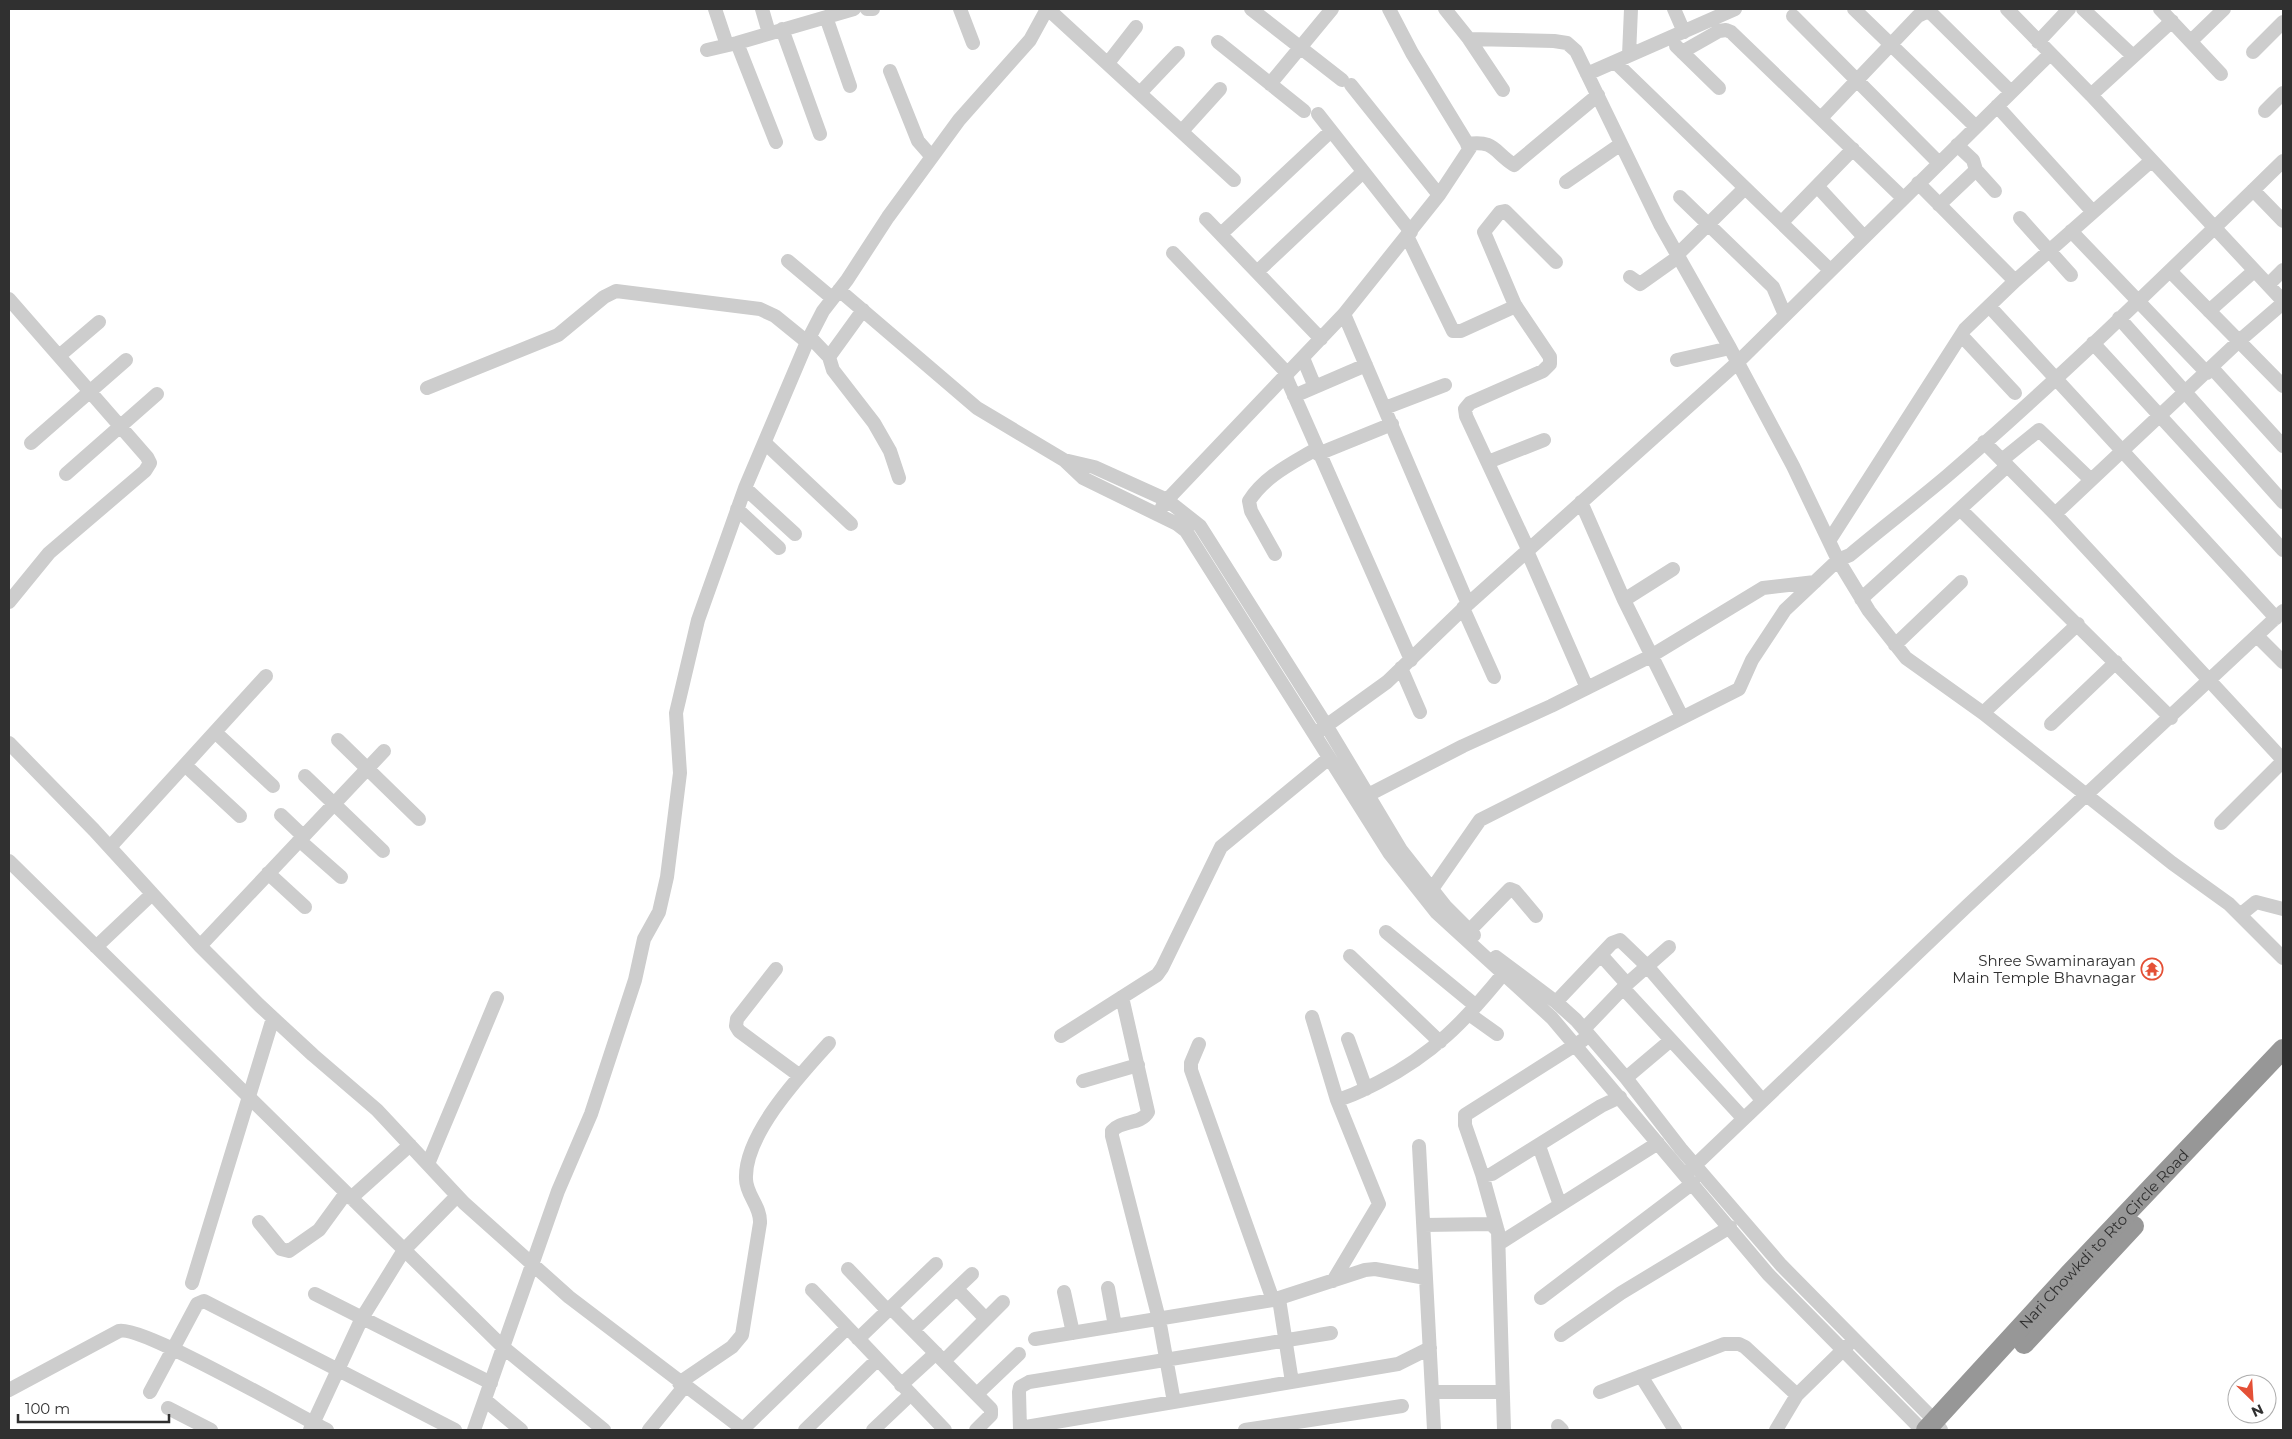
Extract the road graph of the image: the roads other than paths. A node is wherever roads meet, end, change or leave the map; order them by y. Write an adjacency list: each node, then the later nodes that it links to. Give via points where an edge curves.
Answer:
1 (715, 9): 34 (street)
2 (762, 9): 26 (street)
3 (854, 9): 21 (street)
4 (867, 9): 5 (street)
5 (873, 9)
6 (960, 9): 33 (street)
7 (1048, 9): 45 (street); 74 (street, via 1030,40 959,120)
8 (1251, 9): 36 (street)
9 (1332, 9): 36 (street)
10 (1390, 9): 70 (street, via 1412,53)
11 (1446, 9): 29 (street)
12 (1631, 9): 42 (street)
13 (1674, 9): 27 (street)
14 (1735, 9): 27 (street)
15 (1854, 9): 35 (street)
16 (2007, 9): 32 (street)
17 (2069, 9): 32 (street)
18 (2083, 9): 43 (street)
19 (2160, 9): 23 (street)
20 (2224, 9): 30 (street)
21 (826, 16): 26 (street); 51 (street)
22 (1793, 16): 49 (street)
23 (2172, 21): 30 (street); 43 (street)
24 (2283, 22): 39 (street)
25 (1136, 27): 45 (street)
26 (776, 31): 34 (street); 68 (street)
27 (1684, 32): 28 (street)
28 (1668, 38): 38 (street); 42 (street)
29 (1469, 39): 47 (street, via 1567,43 1576,51); 54 (street)
30 (2191, 41): 48 (street)
31 (1218, 42): 50 (street)
32 (2038, 42): 41 (street)
33 (973, 43)
34 (732, 44): 37 (street); 69 (street)
35 (1891, 44): 49 (street); 55 (street, via 1926,12); 65 (street)
36 (1300, 48): 50 (street); 87 (street, via 1347,83)
37 (707, 50)
38 (1682, 52): 52 (street); 64 (street, via 1719,31 1732,32)
39 (2253, 52)
40 (1178, 53): 56 (street)
41 (2050, 54): 55 (street); 59 (street)
42 (1629, 55): 44 (street)
43 (2133, 56): 59 (street)
44 (1614, 62): 47 (street); 84 (street)
45 (1108, 63): 56 (street)
46 (890, 71): 74 (street, via 918,141)
47 (1587, 74): 58 (street)
48 (2221, 74)
49 (1856, 81): 64 (street); 77 (street)
50 (1270, 84): 61 (street)
51 (850, 86)
52 (1719, 88)
53 (1220, 89): 66 (street)
54 (1502, 90)
55 (2011, 92): 60 (street)
56 (1140, 93): 66 (street)
57 (2283, 93): 62 (street)
58 (1598, 95): 70 (street, via 1514,165 1489,144); 71 (street)
59 (2091, 96): 75 (street)
60 (1997, 106): 65 (street); 91 (street)
61 (1304, 111)
62 (2265, 111)
63 (1318, 114): 67 (street)
64 (1820, 118): 73 (street)
65 (1976, 127): 72 (street)
66 (1182, 131): 80 (street)
67 (1331, 131): 79 (street); 99 (street)
68 (820, 134)
69 (776, 142)
70 (1467, 144): 87 (street, via 1470,148)
71 (1622, 144): 81 (street); 104 (street)
72 (1957, 145): 77 (street); 78 (street, via 1973,160)
73 (1853, 149): 83 (street); 89 (street)
74 (932, 158): 116 (street)
75 (2151, 161): 91 (street); 97 (street)
76 (2283, 161): 85 (street)
77 (1939, 163): 82 (street)
78 (1976, 170): 86 (street); 90 (street)
79 (1363, 172): 100 (street); 111 (street)
80 (1234, 180)
81 (1566, 182)
82 (1918, 183): 89 (street); 90 (street)
83 (1817, 186): 95 (street); 101 (street)
84 (1745, 188): 95 (street); 96 (street)
85 (2253, 190): 94 (street); 97 (street)
86 (1995, 191)
87 (1439, 195): 100 (street)
88 (1680, 197): 96 (street)
89 (1903, 198): 101 (street)
90 (1939, 205): 114 (street)
91 (2093, 212): 98 (street)
92 (1206, 218): 99 (street)
93 (2020, 218): 102 (street)
94 (2283, 221)
95 (1782, 222): 107 (street)
96 (1708, 225): 104 (street); 125 (street, via 1773,287)
97 (2214, 228): 109 (street); 110 (street)
98 (2072, 231): 102 (street); 118 (street)
99 (1221, 234): 111 (street)
100 (1409, 234): 120 (street, via 1453,331 1461,331); 124 (street)
101 (1864, 237): 107 (street)
102 (2050, 250): 112 (street); 114 (street)
103 (1173, 253): 142 (street)
104 (1678, 256): 113 (street, via 1640,284); 133 (street)
105 (788, 261): 116 (street)
106 (1556, 262): 120 (street, via 1506,212 1500,212 1483,234)
107 (1830, 270): 125 (street)
108 (2283, 270): 115 (street)
109 (2170, 271): 118 (street); 123 (street)
110 (2254, 271): 115 (street); 123 (street)
111 (1257, 272): 130 (street)
112 (2071, 275)
113 (1630, 277)
114 (2015, 281): 121 (street)
115 (2268, 285): 119 (street)
116 (836, 294): 122 (street); 129 (street, via 823,310)
117 (9, 299): 134 (street)
118 (2137, 302): 126 (street); 141 (street)
119 (2283, 302): 131 (street)
120 (1516, 306): 165 (street, via 1549,353 1551,361 1543,371 1467,405 1466,416)
121 (1989, 306): 128 (street); 143 (street)
122 (863, 310): 135 (street); 164 (street, via 977,408)
123 (2209, 311): 131 (street)
124 (1344, 314): 130 (street); 140 (street)
125 (1785, 315): 139 (street)
126 (2119, 318): 132 (street); 149 (street)
127 (99, 322): 134 (street)
128 (1961, 335): 150 (street); 180 (street)
129 (809, 339): 135 (street); 147 (street, via 760,309 616,290 558,335); 160 (street)
130 (1321, 339): 136 (street)
131 (2239, 341): 141 (street); 145 (street)
132 (2093, 343): 143 (street); 154 (street)
133 (1730, 348): 138 (street); 139 (street)
134 (59, 356): 148 (street)
135 (829, 358): 168 (street, via 833,370 874,423 890,451)
136 (1303, 358): 142 (street); 146 (street)
137 (126, 360): 148 (street)
138 (1677, 360)
139 (1738, 362): 172 (street); 180 (street)
140 (1366, 365): 146 (street); 153 (street)
141 (2210, 371): 149 (street); 161 (street)
142 (1287, 376): 152 (street); 171 (street)
143 (2056, 378): 159 (street); 162 (street)
144 (1445, 385): 153 (street)
145 (2283, 386)
146 (1315, 387): 152 (street)
147 (427, 388)
148 (90, 392): 156 (street); 158 (street)
149 (2187, 392): 154 (street); 173 (street)
150 (2015, 393)
151 (157, 394): 156 (street)
152 (1294, 396): 163 (street)
153 (1385, 408): 155 (street)
154 (2160, 416): 162 (street); 183 (street)
155 (1392, 424): 163 (street); 192 (street)
156 (120, 426): 167 (street); 191 (street, via 147,457 148,469 51,551)
157 (1544, 440): 165 (street)
158 (32, 442)
159 (1984, 442): 166 (street); 185 (street, via 1858,549)
160 (765, 443): 170 (street); 178 (street)
161 (2283, 446)
162 (2123, 451): 169 (street); 193 (street)
163 (1317, 452): 184 (street, via 1275,473 1249,501 1251,511); 200 (street)
164 (1064, 460): 171 (street, via 1094,467); 176 (street, via 1083,478)
165 (1488, 462): 182 (street)
166 (2004, 463): 169 (street, via 2039,430); 174 (street); 177 (street)
167 (66, 474)
168 (899, 478)
169 (2092, 480): 177 (street)
170 (745, 488): 175 (street); 179 (street)
171 (1167, 500): 176 (street); 210 (street, via 1191,518 1208,537)
172 (1581, 502): 182 (street); 190 (street)
173 (2283, 502)
174 (1960, 509): 189 (street); 194 (street)
175 (737, 510): 181 (street); 297 (street, via 698,620 676,713 680,773 667,877 659,912 644,939 635,980 591,1114 558,1191)
176 (1158, 514): 212 (street, via 1186,531)
177 (2055, 514): 203 (street)
178 (851, 524)
179 (795, 534)
180 (1829, 541): 185 (street)
181 (779, 548)
182 (1528, 550): 192 (street); 204 (street)
183 (2283, 550)
184 (1275, 554)
185 (1838, 560): 187 (street); 189 (street)
186 (1672, 569): 190 (street)
187 (1815, 582): 197 (street, via 1763,588); 207 (street, via 1785,610 1752,660 1739,689)
188 (1961, 582): 196 (street)
189 (1861, 599): 196 (street)
190 (1624, 600): 197 (street)
191 (9, 602)
192 (1466, 606): 200 (street); 202 (street)
193 (2280, 615): 195 (street)
194 (2078, 624): 198 (street); 206 (street)
195 (2257, 636): 199 (street); 203 (street)
196 (1895, 645): 206 (street, via 1906,658)
197 (1651, 656): 204 (street); 207 (street)
198 (2116, 662): 208 (street); 209 (street)
199 (2283, 662)
200 (1406, 664): 205 (street); 210 (street, via 1387,682)
201 (266, 676): 211 (street)
202 (1494, 678)
203 (2209, 681): 208 (street); 217 (street)
204 (1587, 688): 222 (street)
205 (1420, 712)
206 (1983, 713): 223 (street)
207 (1682, 717): 235 (street, via 1480,820)
208 (2171, 718): 223 (street)
209 (2052, 724)
210 (1326, 725): 212 (street); 222 (street)
211 (215, 732): 218 (street); 221 (street)
212 (1314, 735): 216 (street)
213 (338, 740): 219 (street)
214 (9, 743): 230 (street)
215 (384, 751): 219 (street)
216 (1329, 758): 235 (street, via 1394,861); 253 (street, via 1222,847 1162,968 1150,980)
217 (2283, 760): 228 (street)
218 (185, 766): 226 (street); 230 (street)
219 (368, 770): 224 (street); 227 (street)
220 (305, 776): 224 (street)
221 (273, 786)
222 (1368, 795): 235 (street)
223 (2088, 796): 239 (street); 278 (street)
224 (334, 804): 229 (street); 231 (street)
225 (281, 815): 229 (street)
226 (240, 816)
227 (419, 819)
228 (2221, 823)
229 (301, 838): 233 (street); 234 (street)
230 (110, 847): 236 (street)
231 (383, 851)
232 (9, 862): 244 (street)
233 (268, 874): 237 (street); 243 (street)
234 (341, 877)
235 (1428, 893): 241 (street); 250 (street, via 1436,912)
236 (152, 894): 243 (street); 244 (street)
237 (305, 908)
238 (2283, 909): 239 (street, via 2256,902)
239 (2240, 915): 248 (street)
240 (1536, 916): 241 (street, via 1510,889)
241 (1469, 931): 250 (street)
242 (1386, 932): 256 (street)
243 (200, 946): 257 (street)
244 (96, 947): 276 (street)
245 (1669, 947): 249 (street)
246 (1601, 955): 249 (street, via 1612,943 1620,940); 252 (street); 255 (street)
247 (1350, 956): 264 (street)
248 (2283, 958)
249 (1648, 966): 252 (street); 278 (street)
250 (1500, 968): 255 (street); 256 (street); 267 (street, via 1547,1012)
251 (776, 969): 271 (street, via 737,1019 736,1026)
252 (1625, 986): 259 (street); 263 (street)
253 (1122, 997): 261 (street); 269 (street)
254 (497, 998): 284 (street)
255 (1556, 1002): 259 (street)
256 (1472, 1010): 260 (street); 264 (street)
257 (273, 1018): 276 (street); 281 (street, via 377,1110)
258 (1312, 1018): 277 (street)
259 (1587, 1032): 267 (street); 272 (street)
260 (1497, 1034)
261 (1061, 1036)
262 (1348, 1039): 274 (street)
263 (1671, 1040): 272 (street); 279 (street)
264 (1440, 1042): 274 (street, via 1409,1066)
265 (828, 1043): 271 (street)
266 (1199, 1044): 309 (street, via 1191,1070)
267 (1575, 1044): 275 (street); 286 (street, via 1465,1115 1465,1125)
268 (2283, 1049): 351 (highway, Nari Chowkdi to Rto Circle Road, via 2069,1274)
269 (1138, 1065): 273 (street); 314 (street, via 1148,1112 1144,1118 1116,1127 1112,1136)
270 (2283, 1065): 351 (highway)
271 (800, 1076): 337 (street, via 757,1136 750,1152 746,1181 759,1211 760,1222 745,1328 738,1342)
272 (1626, 1078): 285 (street)
273 (1083, 1081)
274 (1366, 1089): 277 (street)
275 (1620, 1097): 280 (street); 283 (street)
276 (249, 1098): 287 (street); 302 (street)
277 (1337, 1100): 301 (street, via 1379,1204)
278 (1762, 1100): 279 (street)
279 (1743, 1118): 285 (street)
280 (1658, 1143): 285 (street); 289 (street)
281 (410, 1145): 284 (street); 287 (street)
282 (1419, 1146): 291 (street)
283 (1540, 1146): 286 (street); 289 (street)
284 (428, 1164): 288 (street)
285 (1691, 1174): 292 (street); 308 (street); 322 (street)
286 (1483, 1176): 293 (street)
287 (349, 1196): 290 (street, via 318,1230 288,1251 282,1249); 295 (street)
288 (457, 1196): 295 (street); 297 (street)
289 (1560, 1205): 294 (street)
290 (259, 1222)
291 (1424, 1225): 293 (street, via 1491,1224); 300 (street)
292 (1730, 1227): 320 (street, via 1621,1293); 328 (street, via 1773,1279)
293 (1497, 1228): 294 (street)
294 (1500, 1243): 342 (street)
295 (404, 1250): 312 (street); 325 (street)
296 (936, 1264): 311 (street)
297 (534, 1265): 325 (street); 337 (street, via 569,1297)
298 (848, 1269): 311 (street)
299 (972, 1274): 304 (street)
300 (1426, 1278): 301 (street, via 1370,1269); 326 (street)
301 (1332, 1281): 309 (street)
302 (192, 1282)
303 (1108, 1288): 315 (street)
304 (957, 1289): 313 (street); 317 (street)
305 (812, 1290): 316 (street)
306 (1064, 1292): 318 (street)
307 (315, 1294): 312 (street)
308 (1541, 1298)
309 (1276, 1299): 314 (street); 324 (street)
310 (1003, 1302): 313 (street)
311 (889, 1309): 317 (street); 323 (street)
312 (362, 1318): 333 (street); 336 (street)
313 (986, 1319): 330 (street)
314 (1159, 1319): 315 (street); 332 (street)
315 (1115, 1326): 318 (street)
316 (847, 1328): 323 (street); 360 (street)
317 (913, 1330): 330 (street)
318 (1073, 1333): 321 (street)
319 (1331, 1333): 324 (street)
320 (1561, 1335)
321 (1035, 1339)
322 (1853, 1339): 328 (street); 351 (street)
323 (858, 1340): 331 (street)
324 (1286, 1340): 332 (street); 335 (street)
325 (504, 1348): 336 (street); 358 (street)
326 (1430, 1348): 335 (street, via 1398,1364); 341 (street)
327 (173, 1349): 333 (street, via 197,1304 204,1301); 338 (street, via 122,1330); 340 (street); 350 (street)
328 (1843, 1350): 345 (street); 351 (street)
329 (1019, 1354): 344 (street)
330 (940, 1357): 339 (street); 344 (street)
331 (878, 1360): 339 (street); 361 (street)
332 (1166, 1360): 347 (street); 352 (street, via 1024,1384 1019,1392)
333 (338, 1370): 350 (street); 355 (street)
334 (1641, 1376): 343 (street); 345 (street, via 1724,1344 1739,1344); 368 (street)
335 (1292, 1382): 347 (street)
336 (491, 1383): 346 (street)
337 (682, 1385): 359 (street); 360 (street)
338 (9, 1390)
339 (906, 1390): 362 (street); 363 (street)
340 (150, 1392)
341 (1432, 1392): 342 (street); 366 (street)
342 (1503, 1392): 367 (street)
343 (1600, 1392)
344 (976, 1394): 364 (street, via 992,1412)
345 (1798, 1395): 369 (street)
346 (485, 1400): 356 (street); 357 (street)
347 (1174, 1402): 352 (street)
348 (1402, 1406): 365 (street)
349 (168, 1408): 353 (street)
350 (312, 1427): 354 (street)
351 (1933, 1428)
352 (1020, 1429)
353 (211, 1430)
354 (327, 1430)
355 (455, 1430)
356 (474, 1430)
357 (522, 1430)
358 (604, 1430)
359 (649, 1430)
360 (743, 1430)
361 (805, 1430)
362 (872, 1430)
363 (943, 1430)
364 (977, 1430)
365 (1245, 1430)
366 (1434, 1430)
367 (1504, 1430)
368 (1674, 1430)
369 (1776, 1430)

